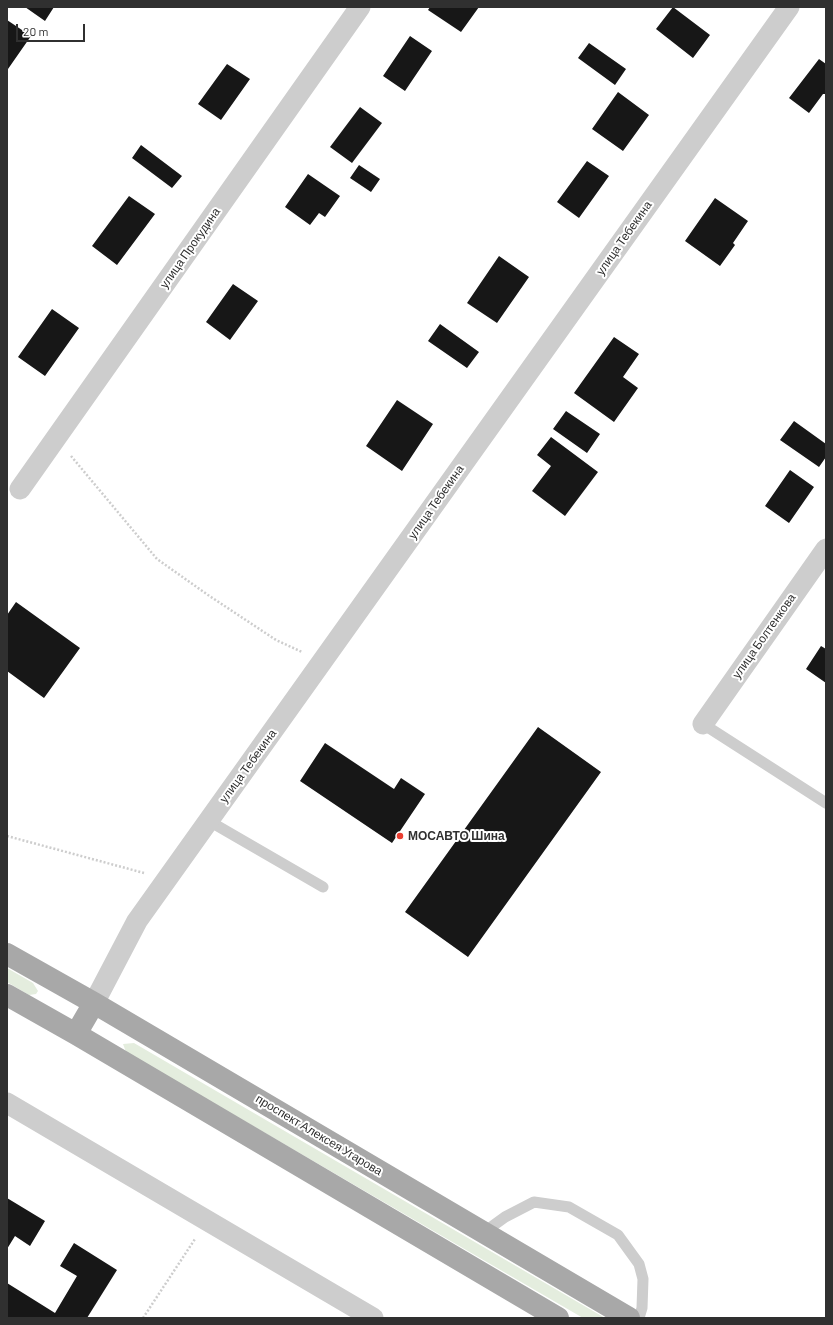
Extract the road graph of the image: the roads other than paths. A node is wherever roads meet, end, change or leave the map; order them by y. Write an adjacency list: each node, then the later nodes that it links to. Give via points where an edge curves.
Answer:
1 (360, 7): 3 (street, улица Прокудина)
2 (789, 7): 7 (street, улица Тебекина)
3 (20, 489)
4 (826, 549): 5 (street, улица Болтенкова)
5 (703, 724): 6 (lane)
6 (826, 803)
7 (209, 821): 8 (lane); 11 (street, улица Тебекина, via 137,921)
8 (323, 887)
9 (7, 954): 11 (main road, проспект Алексея Угарова)
10 (7, 995): 12 (main road)
11 (94, 1003): 12 (main road); 14 (main road, проспект Алексея Угарова)
12 (76, 1034): 16 (main road)
13 (7, 1103): 15 (street)
14 (483, 1233): 17 (main road, проспект Алексея Угарова); 18 (lane, via 505,1217 534,1202 569,1206 618,1235 639,1264 642,1308)
15 (373, 1318)
16 (558, 1318)
17 (629, 1318)
18 (639, 1318)

